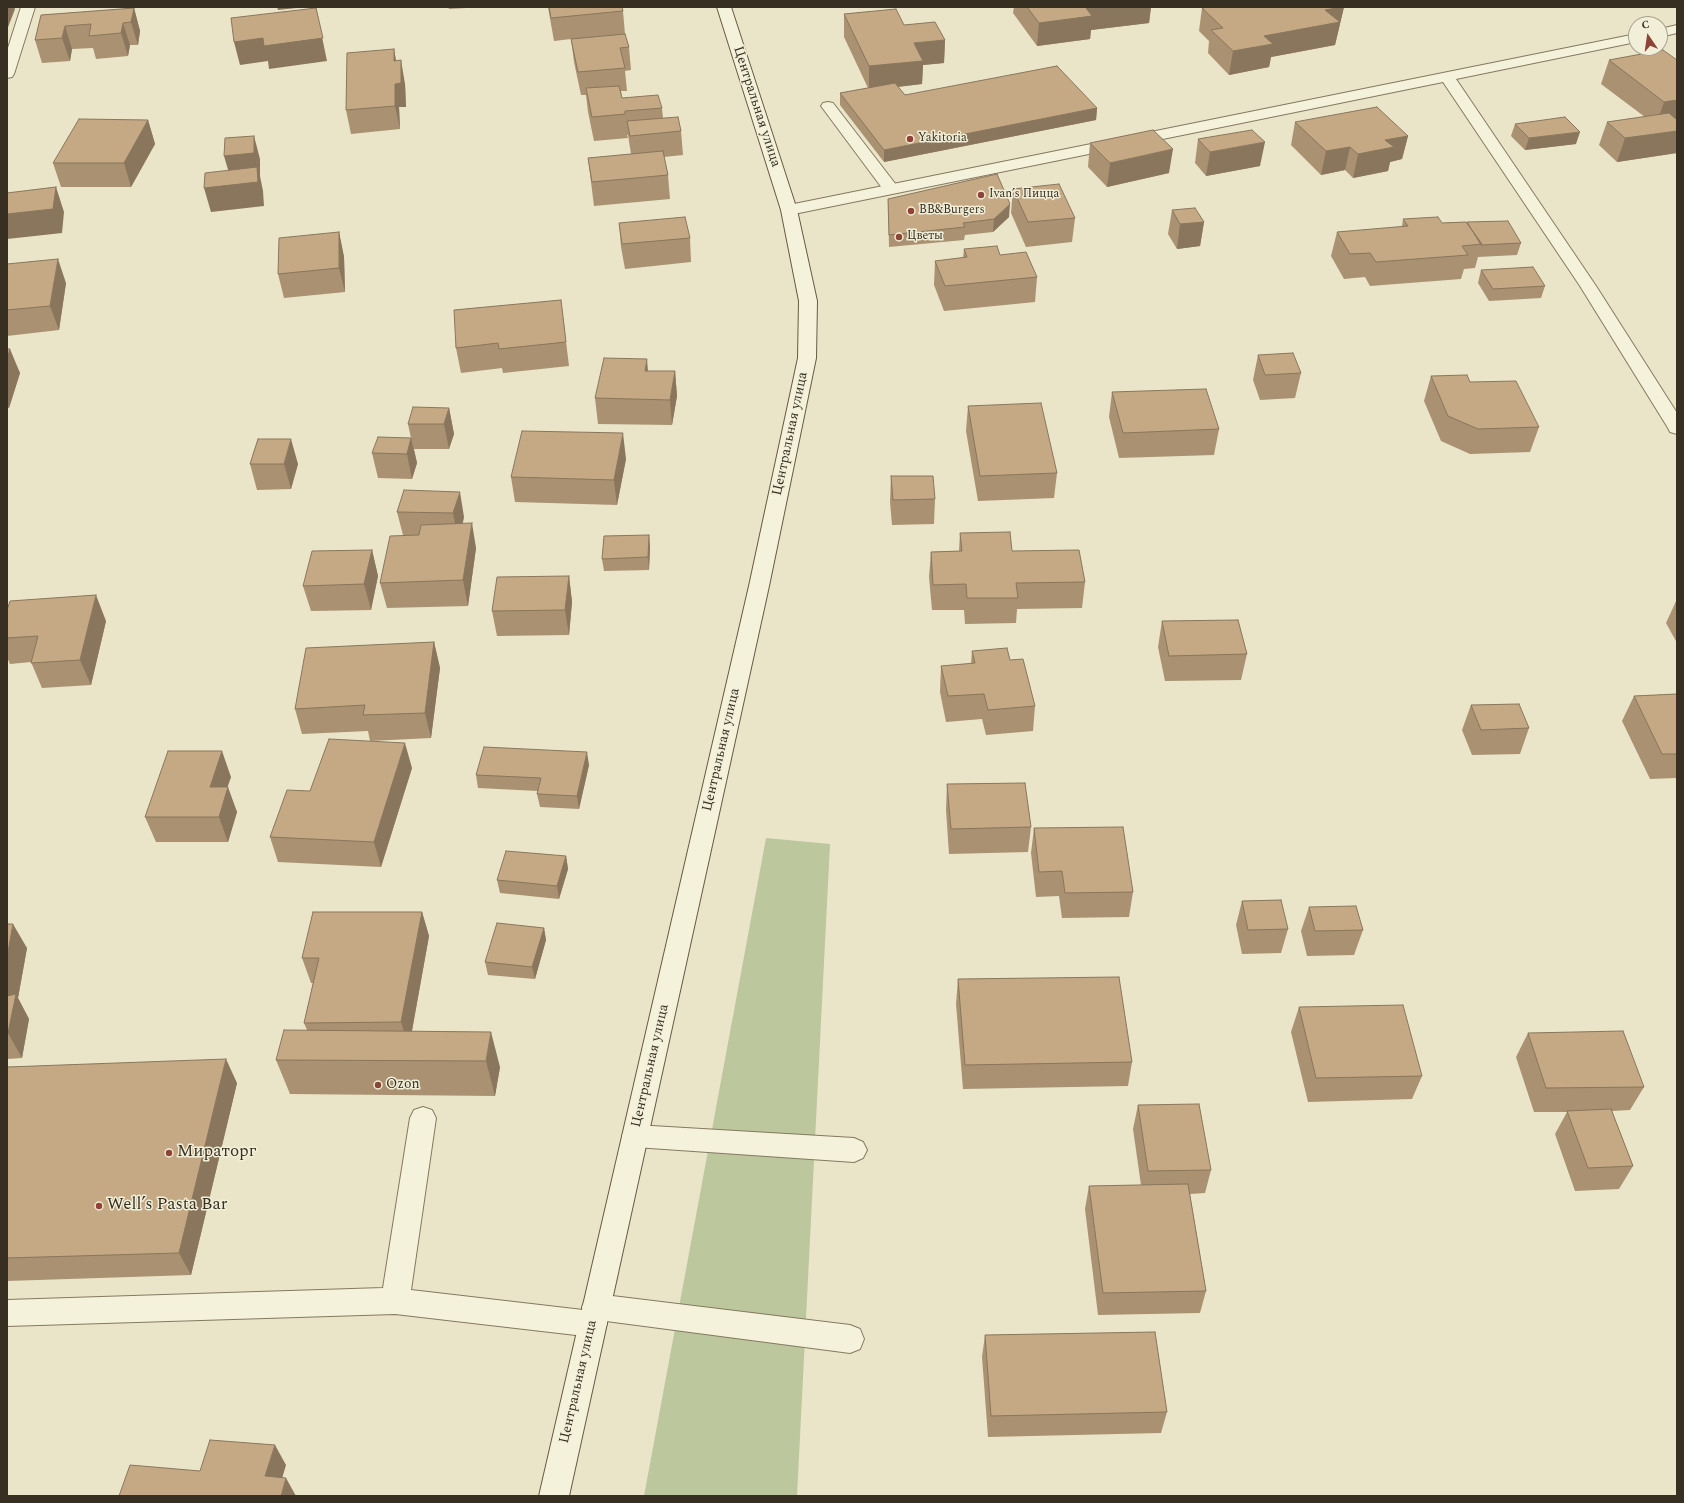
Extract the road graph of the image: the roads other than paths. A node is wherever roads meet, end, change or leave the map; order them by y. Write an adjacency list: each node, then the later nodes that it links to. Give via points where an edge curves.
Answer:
1 (28, 7): 4 (main road)
2 (724, 7): 8 (main road, Центральная улица)
3 (1628, 40): 5 (main road)
4 (7, 74)
5 (1447, 77): 7 (main road); 9 (main road, via 1588,286)
6 (828, 106): 7 (main road)
7 (890, 189): 8 (main road)
8 (788, 210): 11 (main road, Центральная улица, via 808,301 807,358 756,601)
9 (1677, 428)
10 (423, 1118): 13 (main road)
11 (635, 1136): 12 (main road); 15 (main road, Центральная улица)
12 (854, 1150)
13 (395, 1301): 14 (main road); 15 (main road)
14 (7, 1313)
15 (594, 1315): 16 (main road); 17 (main road, Центральная улица)
16 (850, 1339)
17 (554, 1496)

